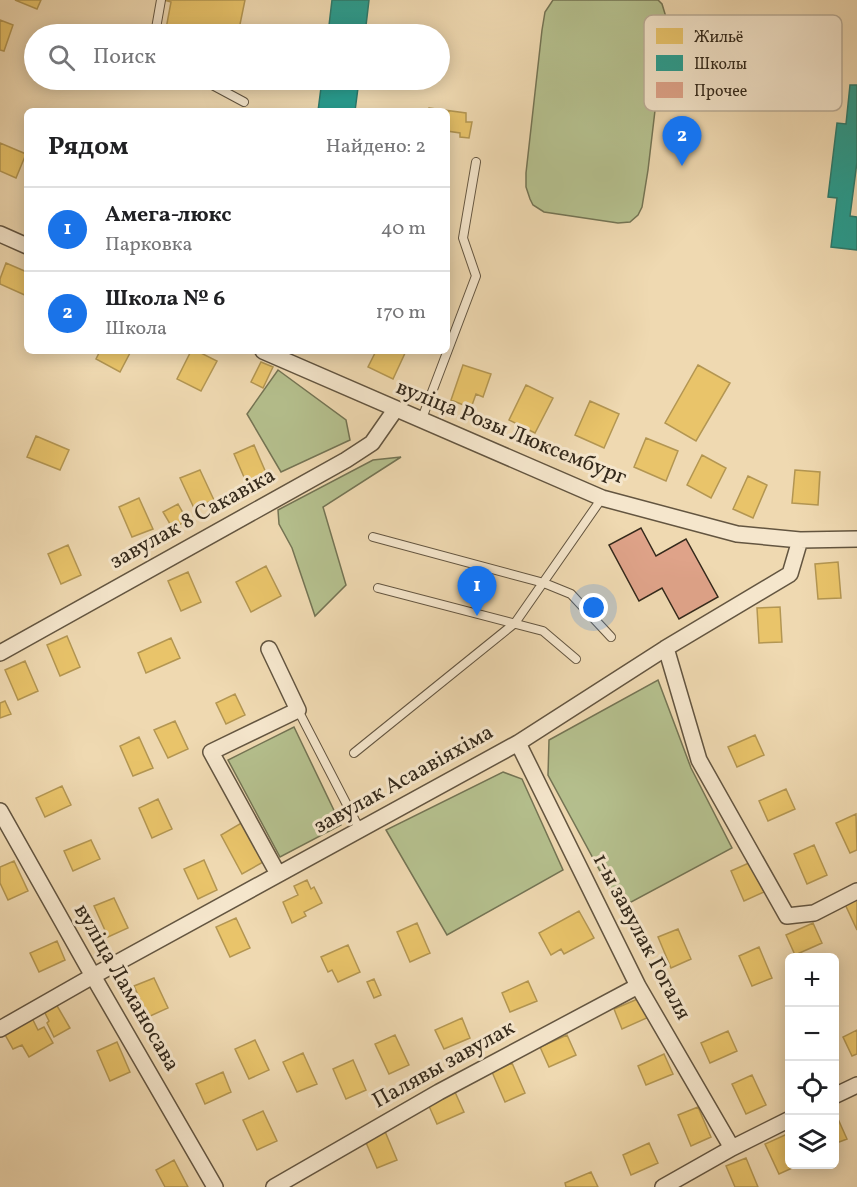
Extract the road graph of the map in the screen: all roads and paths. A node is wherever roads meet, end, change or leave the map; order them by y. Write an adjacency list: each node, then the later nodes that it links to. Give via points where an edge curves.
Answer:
1 (161, 0): 2 (lane)
2 (157, 24)
3 (222, 90): 4 (lane)
4 (244, 102)
5 (476, 162): 8 (lane, via 463,238 476,276)
6 (0, 234): 7 (street)
7 (24, 245)
8 (450, 345)
9 (270, 354): 11 (street, вуліца Розы Люксембург)
10 (446, 354): 12 (lane)
11 (395, 410): 12 (street, вуліца Розы Люксембург); 23 (street, завулак 8 Сакавіка, via 372,443 346,459)
12 (421, 421): 13 (street, вуліца Розы Люксембург)
13 (602, 498): 16 (street, вуліца Розы Люксембург, via 737,534); 17 (lane)
14 (373, 537): 17 (lane)
15 (857, 539): 16 (street, вуліца Розы Люксембург)
16 (800, 540): 21 (street, завулак Асаавіяхіма, via 790,574)
17 (544, 583): 19 (lane); 20 (lane, via 571,594)
18 (378, 588): 19 (lane)
19 (515, 623): 24 (lane, via 543,631); 27 (lane)
20 (611, 637)
21 (666, 648): 26 (street, завулак Асаавіяхіма); 31 (street, via 699,760 787,916 814,913)
22 (269, 649): 25 (street)
23 (0, 652)
24 (576, 658)
25 (298, 710): 29 (lane); 30 (street, via 212,752)
26 (518, 743): 29 (street, завулак Асаавіяхіма); 33 (street, 1-ы завулак Гогаля)
27 (354, 753)
28 (0, 811): 32 (street, вуліца Ламаносава)
29 (360, 830): 30 (street, завулак Асаавіяхіма)
30 (278, 874): 32 (street, завулак Асаавіяхіма)
31 (857, 891)
32 (93, 976): 34 (street, завулак Асаавіяхіма); 39 (street, вуліца Ламаносава)
33 (638, 986): 38 (street, 1-ы завулак Гогаля); 40 (street, Палявы завулак, via 439,1092)
34 (0, 1029)
35 (857, 1084): 36 (street)
36 (839, 1093)
37 (785, 1121): 38 (street)
38 (732, 1148): 41 (street)
39 (215, 1187)
40 (274, 1187)
41 (663, 1187)

